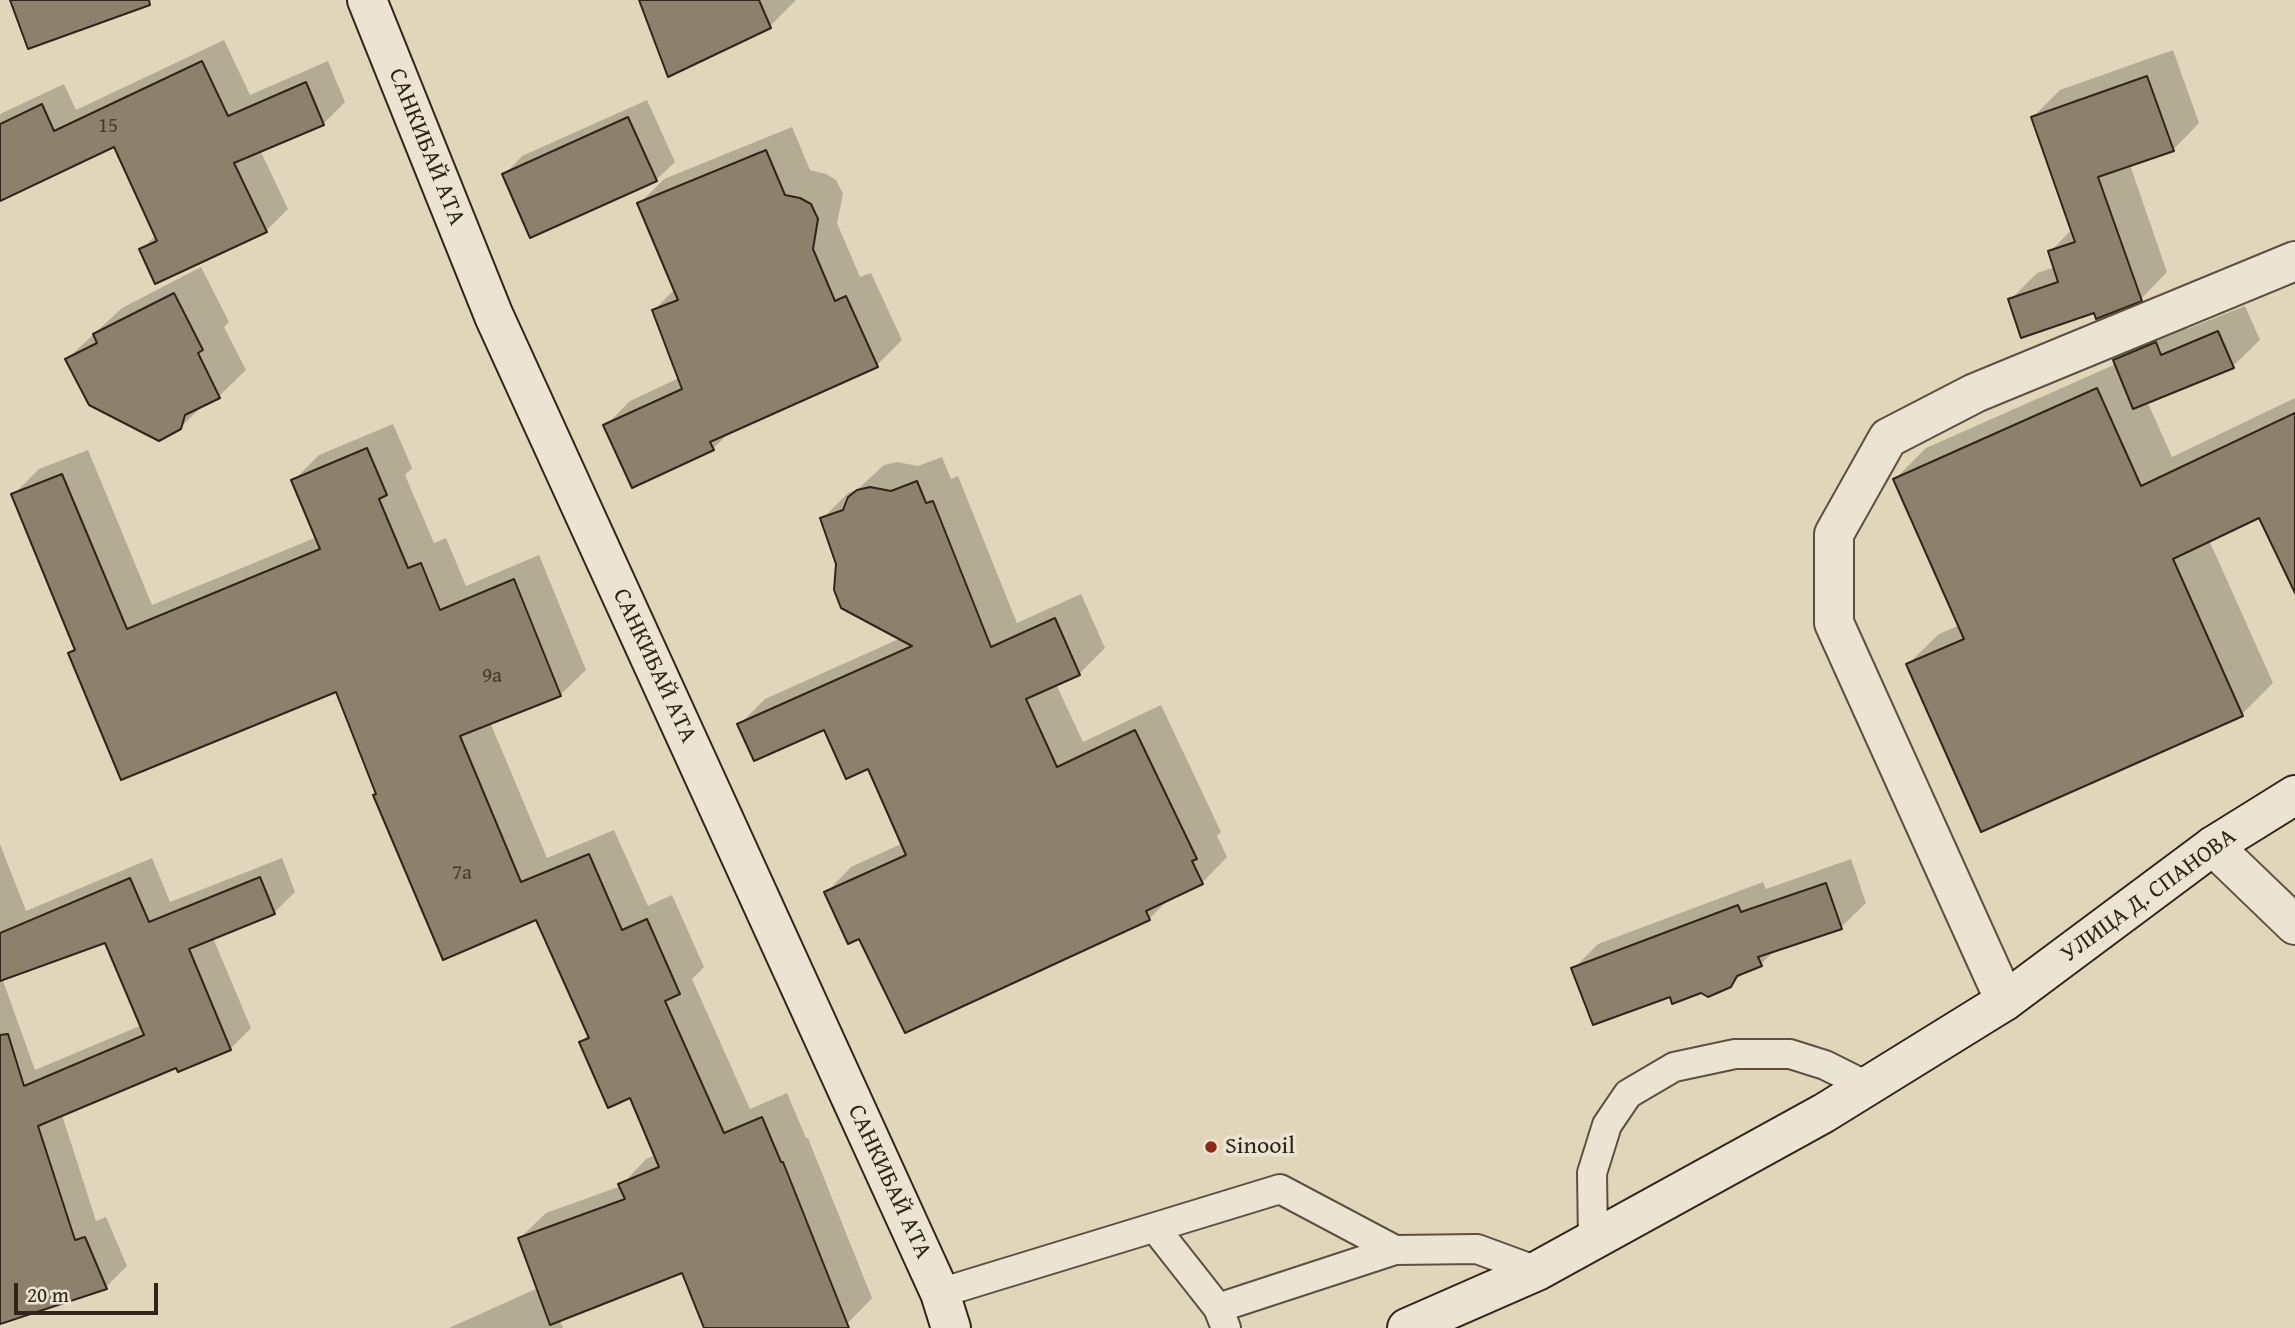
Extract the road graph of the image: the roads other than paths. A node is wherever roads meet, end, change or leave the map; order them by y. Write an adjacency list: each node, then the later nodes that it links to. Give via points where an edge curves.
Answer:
1 (368, 0): 12 (street, САНКИБАЙ АТА, via 494,316)
2 (2295, 261): 6 (street, via 1975,393 1888,438 1834,534 1834,623)
3 (2295, 795): 4 (street, УЛИЦА Д. СПАНОВА)
4 (2213, 846): 5 (street); 6 (street, УЛИЦА Д. СПАНОВА)
5 (2295, 925)
6 (2005, 1001): 7 (street, УЛИЦА Д. СПАНОВА)
7 (1867, 1086): 9 (street, УЛИЦА Д. СПАНОВА); 9 (lane, via 1790,1054 1735,1054 1674,1067 1628,1094 1607,1125 1592,1173)
8 (1155, 1228): 10 (lane, via 1280,1189); 12 (lane); 13 (lane)
9 (1593, 1241): 11 (street, УЛИЦА Д. СПАНОВА)
10 (1395, 1250): 11 (lane, via 1477,1249); 13 (lane)
11 (1537, 1271): 14 (street, УЛИЦА Д. СПАНОВА)
12 (945, 1311)
13 (1222, 1318)
14 (1407, 1328)

